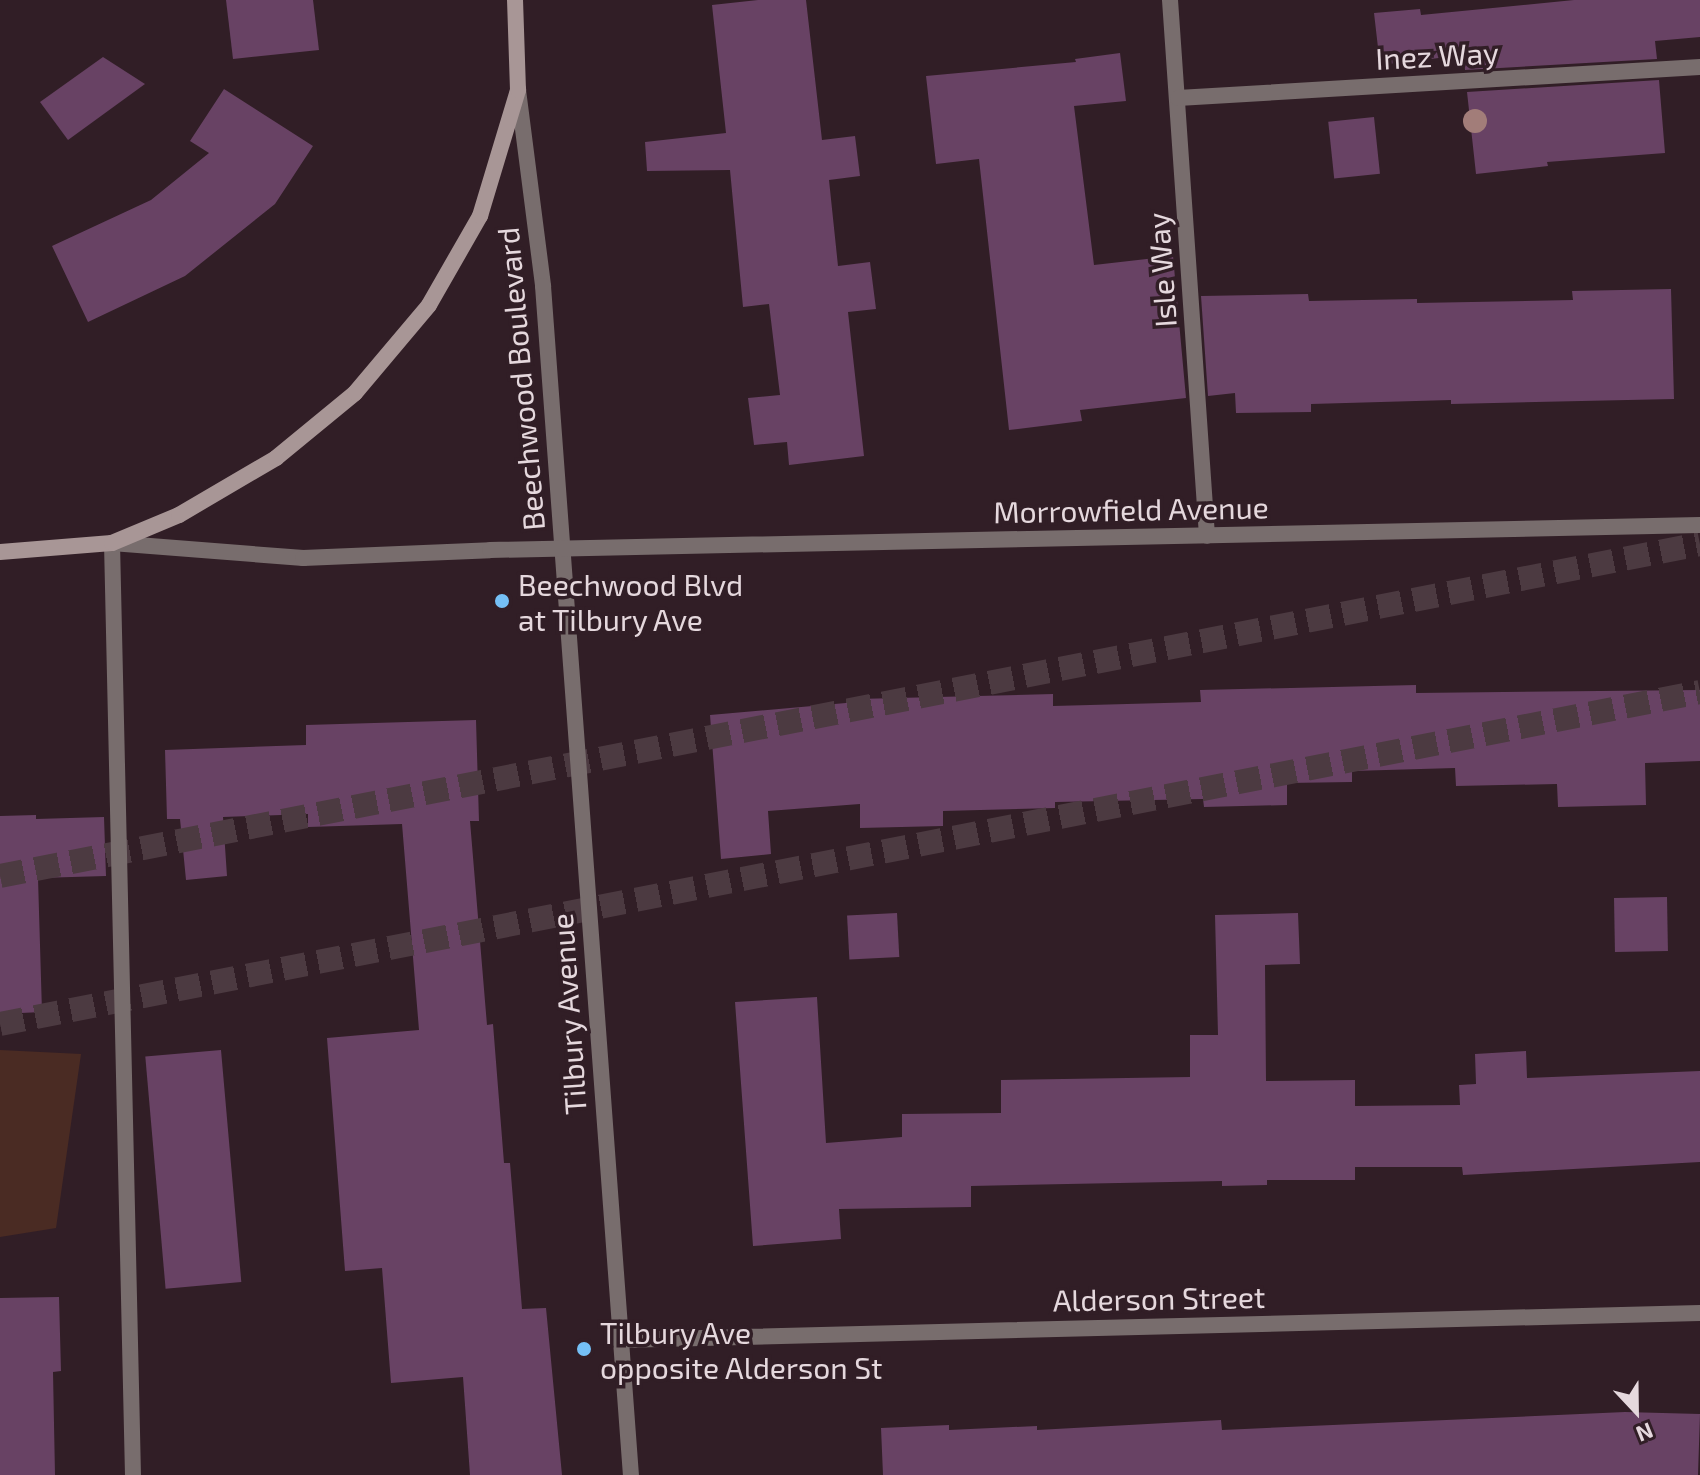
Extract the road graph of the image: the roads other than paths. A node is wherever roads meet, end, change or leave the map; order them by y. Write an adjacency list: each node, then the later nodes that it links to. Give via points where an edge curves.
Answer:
1 (515, 0): 4 (street, Beechwood Boulevard)
2 (1170, 0): 5 (street, Isle Way)
3 (1700, 67): 5 (street, Inez Way)
4 (518, 90): 8 (street, Beechwood Boulevard, via 480,216 429,305 355,393 276,458 179,515); 9 (street, Beechwood Boulevard, via 543,286)
5 (1178, 98): 7 (street, Isle Way)
6 (1700, 525): 7 (street, Morrowfield Avenue)
7 (1207, 536): 9 (street, Morrowfield Avenue)
8 (112, 543): 9 (street, Beechwood Boulevard, via 303,558); 10 (street, Beechwood Boulevard); 13 (street)
9 (563, 549): 12 (street, Tilbury Avenue)
10 (0, 552)
11 (1700, 1313): 12 (street, Alderson Street)
12 (619, 1340): 14 (street, Tilbury Avenue)
13 (133, 1475)
14 (631, 1475)

